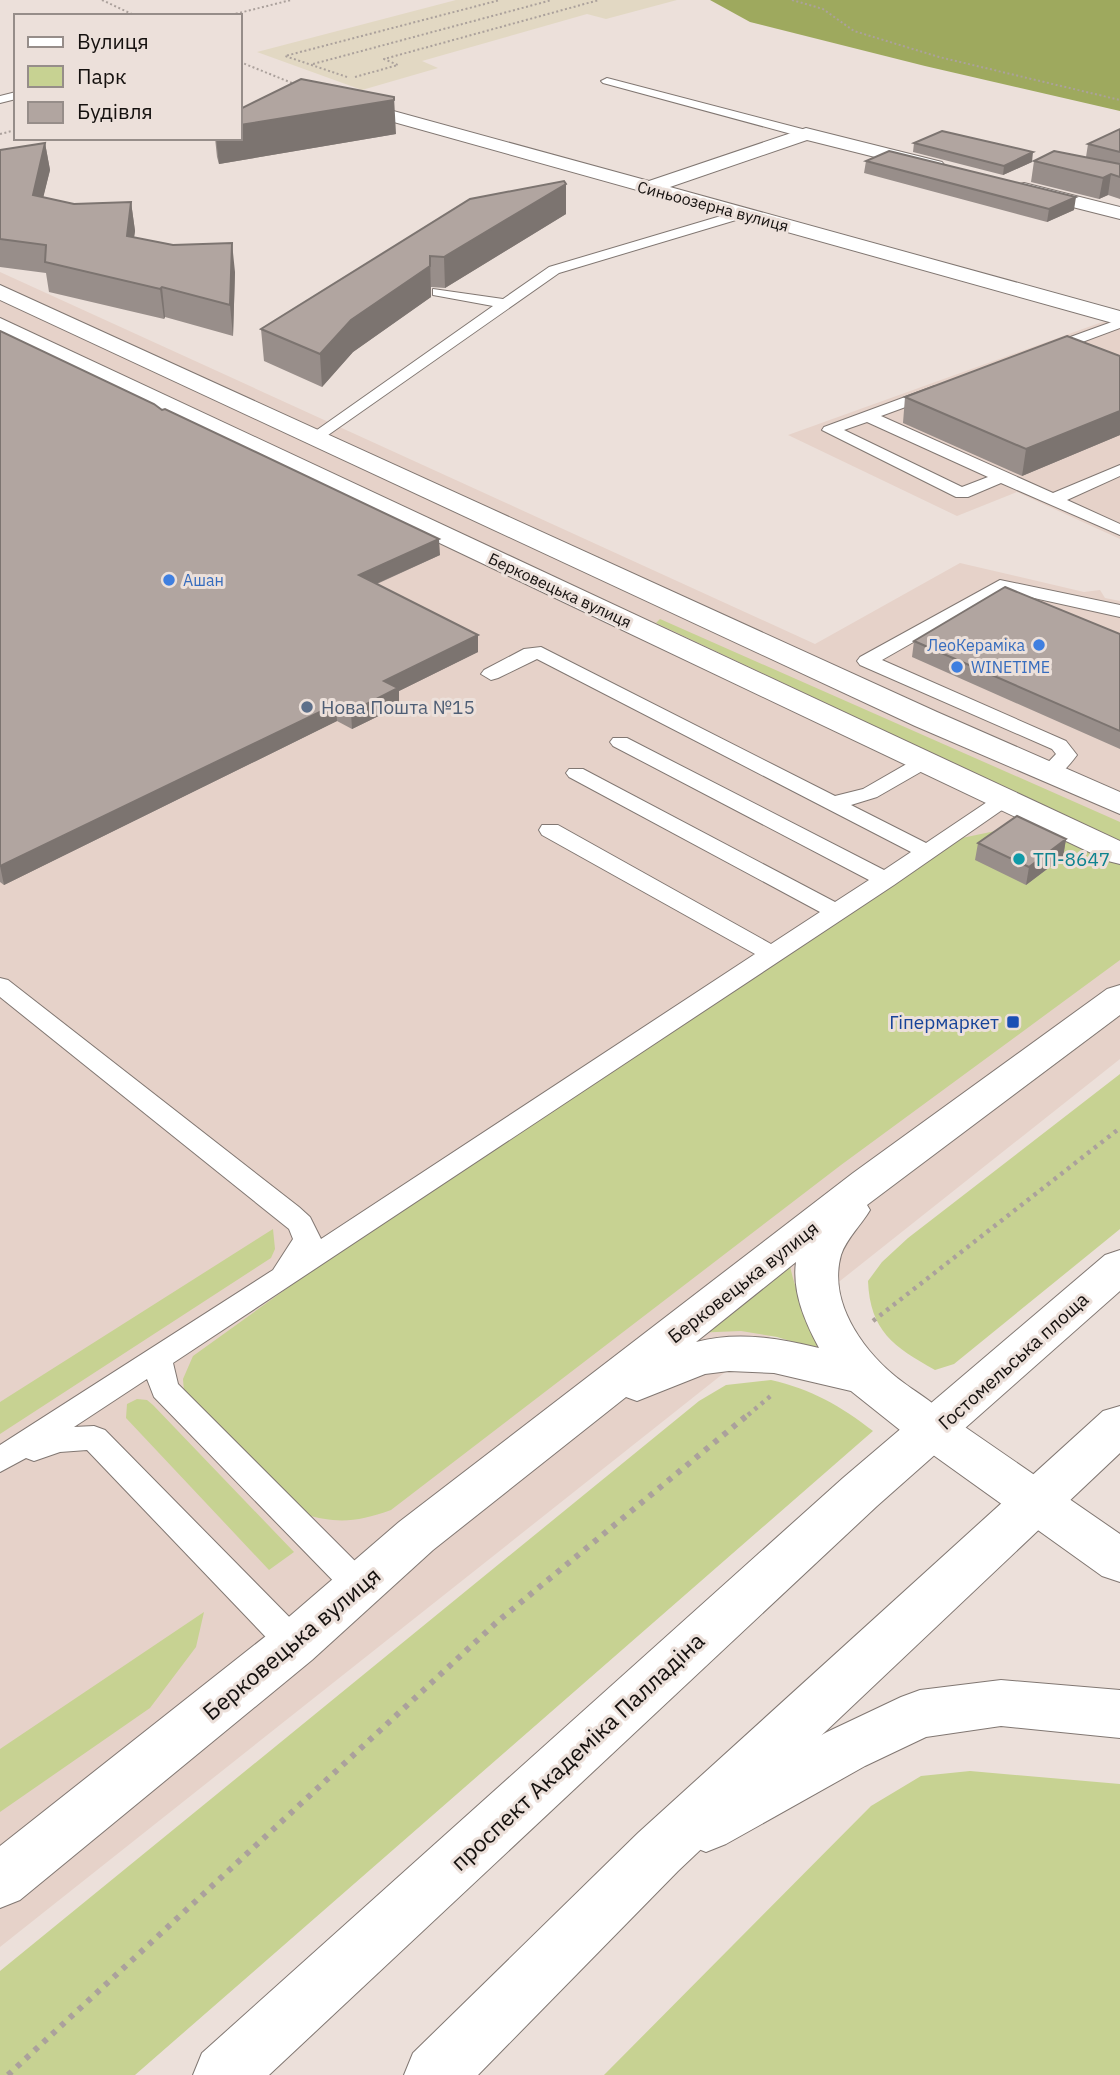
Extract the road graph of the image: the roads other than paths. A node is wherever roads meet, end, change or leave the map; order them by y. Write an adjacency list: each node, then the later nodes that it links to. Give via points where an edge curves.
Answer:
1 (607, 81): 3 (lane)
2 (307, 90): 6 (main road, Синьоозерна вулиця)
3 (806, 134): 4 (main road); 6 (main road)
4 (952, 171)
5 (1027, 173): 7 (main road, via 1005,184)
6 (647, 188): 8 (main road, Синьоозерна вулиця)
7 (1120, 213)
8 (741, 214): 12 (lane, via 554,270); 13 (main road, Синьоозерна вулиця)
9 (0, 292): 22 (main road, Берковецька вулиця)
10 (438, 292): 12 (lane)
11 (1120, 298): 13 (main road)
12 (507, 303): 22 (lane)
13 (1096, 311): 14 (main road, Синьоозерна вулиця)
14 (1120, 318)
15 (1120, 323): 17 (lane)
16 (0, 325): 34 (main road, Берковецька вулиця)
17 (1057, 347): 18 (lane); 19 (lane)
18 (1032, 356)
19 (1082, 356)
20 (956, 384): 21 (lane)
21 (867, 416): 24 (lane); 24 (lane, via 830,430 962,492)
22 (315, 437): 31 (main road, Берковецька вулиця)
23 (1120, 470): 25 (lane)
24 (1001, 477): 25 (lane)
25 (1052, 500): 26 (lane)
26 (1120, 530)
27 (1120, 611): 29 (lane, via 1000,585 867,661)
28 (491, 674): 38 (lane, via 531,653 541,653)
29 (909, 680): 30 (lane); 31 (lane)
30 (943, 695): 32 (lane); 36 (lane, via 1059,745 1067,755)
31 (880, 698): 32 (main road, Берковецька вулиця)
32 (913, 713): 36 (main road, Берковецька вулиця)
33 (620, 742): 43 (lane)
34 (924, 762): 37 (main road, Берковецька вулиця); 38 (lane, via 870,793)
35 (576, 773): 44 (lane)
36 (1048, 773): 39 (main road, Берковецька вулиця)
37 (1004, 801): 41 (lane); 42 (main road, Берковецька вулиця)
38 (830, 804): 41 (lane)
39 (1120, 804)
40 (551, 830): 45 (lane)
41 (927, 852): 43 (lane)
42 (1120, 854)
43 (886, 880): 44 (lane)
44 (836, 912): 45 (lane)
45 (772, 954): 50 (lane)
46 (0, 985): 50 (lane, via 300,1224 307,1239)
47 (1120, 997): 48 (main road, Берковецька вулиця)
48 (868, 1183): 52 (main road, Берковецька вулиця, via 819,1256 823,1309); 53 (main road, Берковецька вулиця)
49 (1120, 1266): 55 (main road, Гостомельська площа)
50 (283, 1278): 51 (lane)
51 (157, 1358): 56 (lane); 59 (lane, via 164,1389)
52 (840, 1362): 53 (main road, Берковецька вулиця, via 748,1352 715,1355 681,1363); 55 (main road, Берковецька вулиця)
53 (584, 1406): 59 (main road, Берковецька вулиця, via 416,1536)
54 (1120, 1424): 57 (main road)
55 (932, 1429): 57 (main road, Гостомельська площа); 64 (main road, проспект Академіка Палладіна)
56 (0, 1460): 60 (lane, via 59,1440 94,1438)
57 (1036, 1503): 58 (main road, Гостомельська площа); 62 (main road)
58 (1120, 1561)
59 (359, 1587): 60 (main road, Берковецька вулиця)
60 (294, 1644): 63 (main road, Берковецька вулиця)
61 (1120, 1714): 62 (main road, via 1001,1703 920,1714 846,1749)
62 (658, 1852): 65 (main road)
63 (0, 1881)
64 (224, 2075)
65 (435, 2075)

